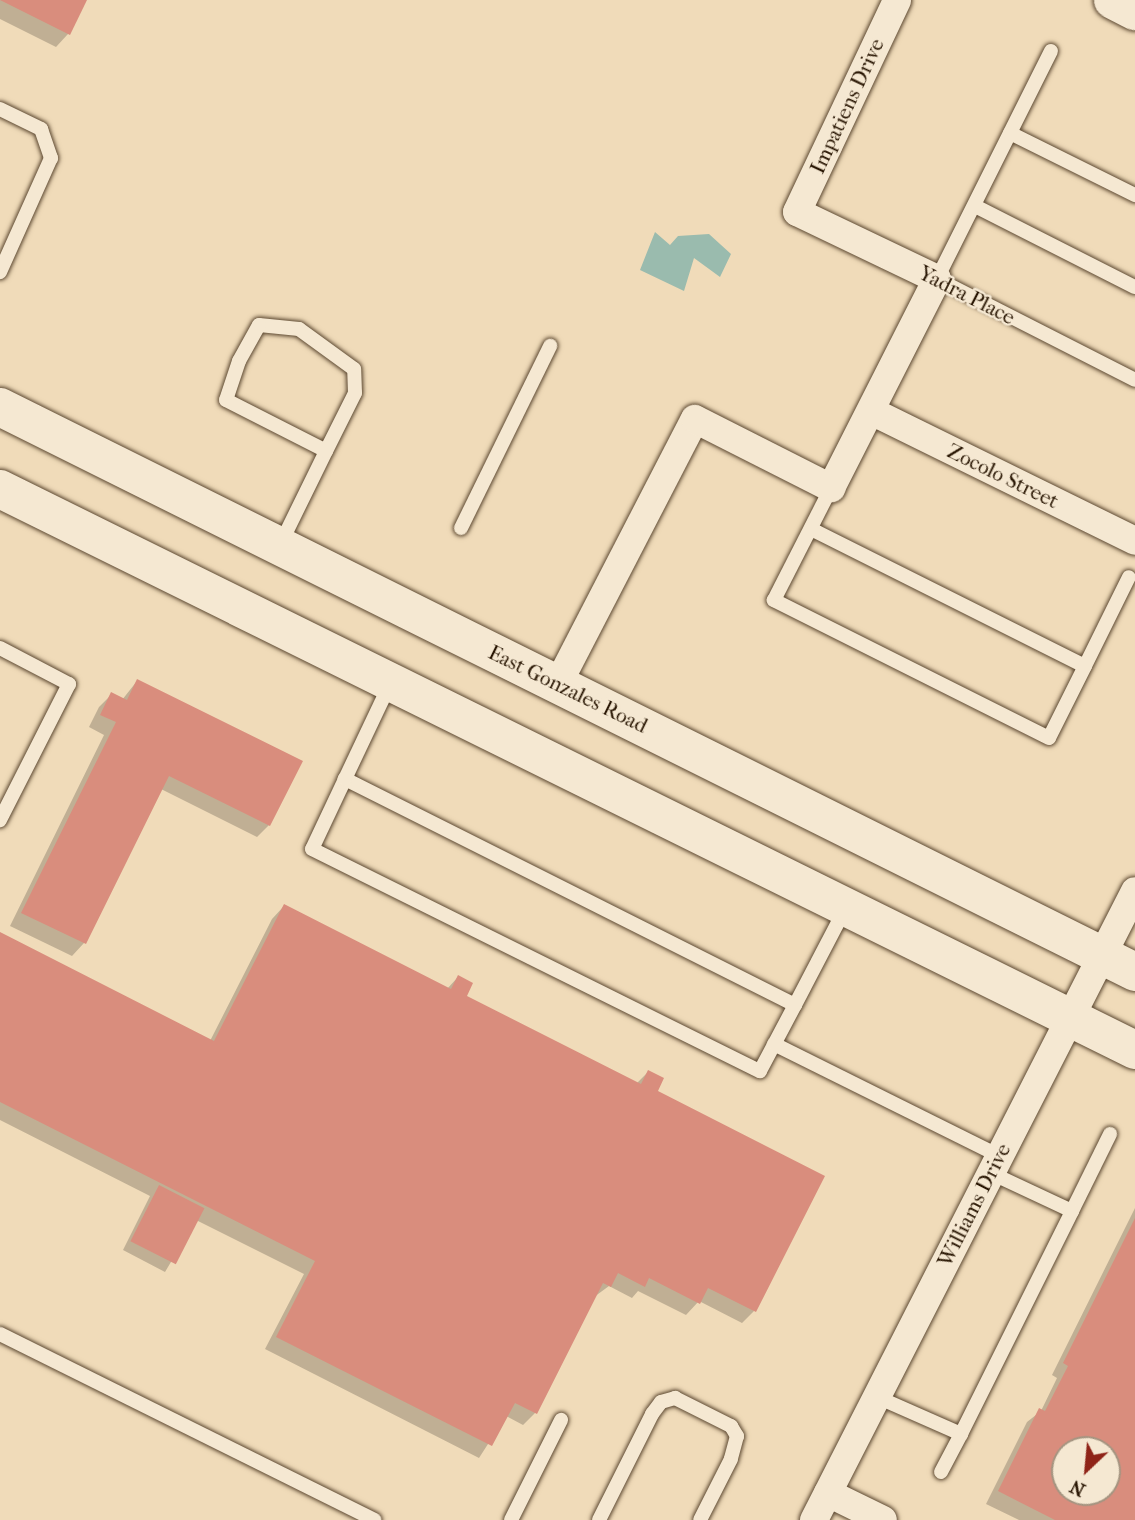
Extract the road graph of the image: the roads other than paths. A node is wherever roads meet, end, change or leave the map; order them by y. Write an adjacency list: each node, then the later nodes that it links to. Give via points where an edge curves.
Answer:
1 (897, 0): 9 (street, Impatiens Drive)
2 (1113, 0): 3 (main road)
3 (1135, 11)
4 (1051, 51): 6 (lane)
5 (0, 109): 10 (lane, via 41,130 51,158)
6 (1010, 133): 7 (lane); 8 (lane)
7 (1135, 195)
8 (975, 206): 11 (lane); 12 (lane)
9 (797, 212): 11 (street, Yadra Place)
10 (0, 272)
11 (937, 279): 14 (lane, Yadra Place); 16 (street)
12 (1135, 287)
13 (550, 346): 20 (lane)
14 (1135, 380)
15 (0, 407): 23 (main road, East Gonzales Road)
16 (871, 411): 18 (street); 22 (street, Zocolo Street)
17 (326, 451): 17 (lane, via 355,393 354,369 299,329 259,325 239,360 226,400); 23 (lane)
18 (831, 488): 21 (lane); 28 (street, via 695,419)
19 (0, 489): 27 (main road)
20 (461, 528)
21 (813, 530): 26 (lane); 26 (lane, via 774,600 1049,738)
22 (1135, 541)
23 (279, 546): 28 (main road, East Gonzales Road)
24 (1129, 577): 26 (lane)
25 (0, 648): 30 (lane, via 69,684)
26 (1085, 666)
27 (391, 682): 29 (lane); 32 (main road)
28 (558, 684): 33 (main road, East Gonzales Road)
29 (345, 779): 35 (lane); 37 (lane, via 312,849 760,1071)
30 (0, 820)
31 (1135, 891): 33 (street, Williams Drive)
32 (846, 907): 35 (lane); 36 (main road)
33 (1101, 955): 34 (main road, East Gonzales Road); 36 (street, Williams Drive)
34 (1135, 972)
35 (795, 1005): 37 (lane)
36 (1070, 1018): 38 (main road); 40 (street, Williams Drive)
37 (774, 1044): 40 (lane)
38 (1135, 1050)
39 (1110, 1134): 41 (lane)
40 (995, 1164): 41 (lane); 43 (street, Williams Drive)
41 (1072, 1211): 45 (lane)
42 (0, 1334): 48 (lane)
43 (877, 1397): 45 (lane); 47 (street, Williams Drive)
44 (561, 1420): 49 (lane)
45 (961, 1434): 46 (lane)
46 (941, 1472)
47 (828, 1493): 52 (street, Williams Drive); 53 (street)
48 (374, 1520)
49 (511, 1520)
50 (599, 1520): 51 (lane, via 652,1415 661,1402 674,1398 732,1426 737,1437 732,1459)
51 (700, 1520)
52 (814, 1520)
53 (883, 1520)

